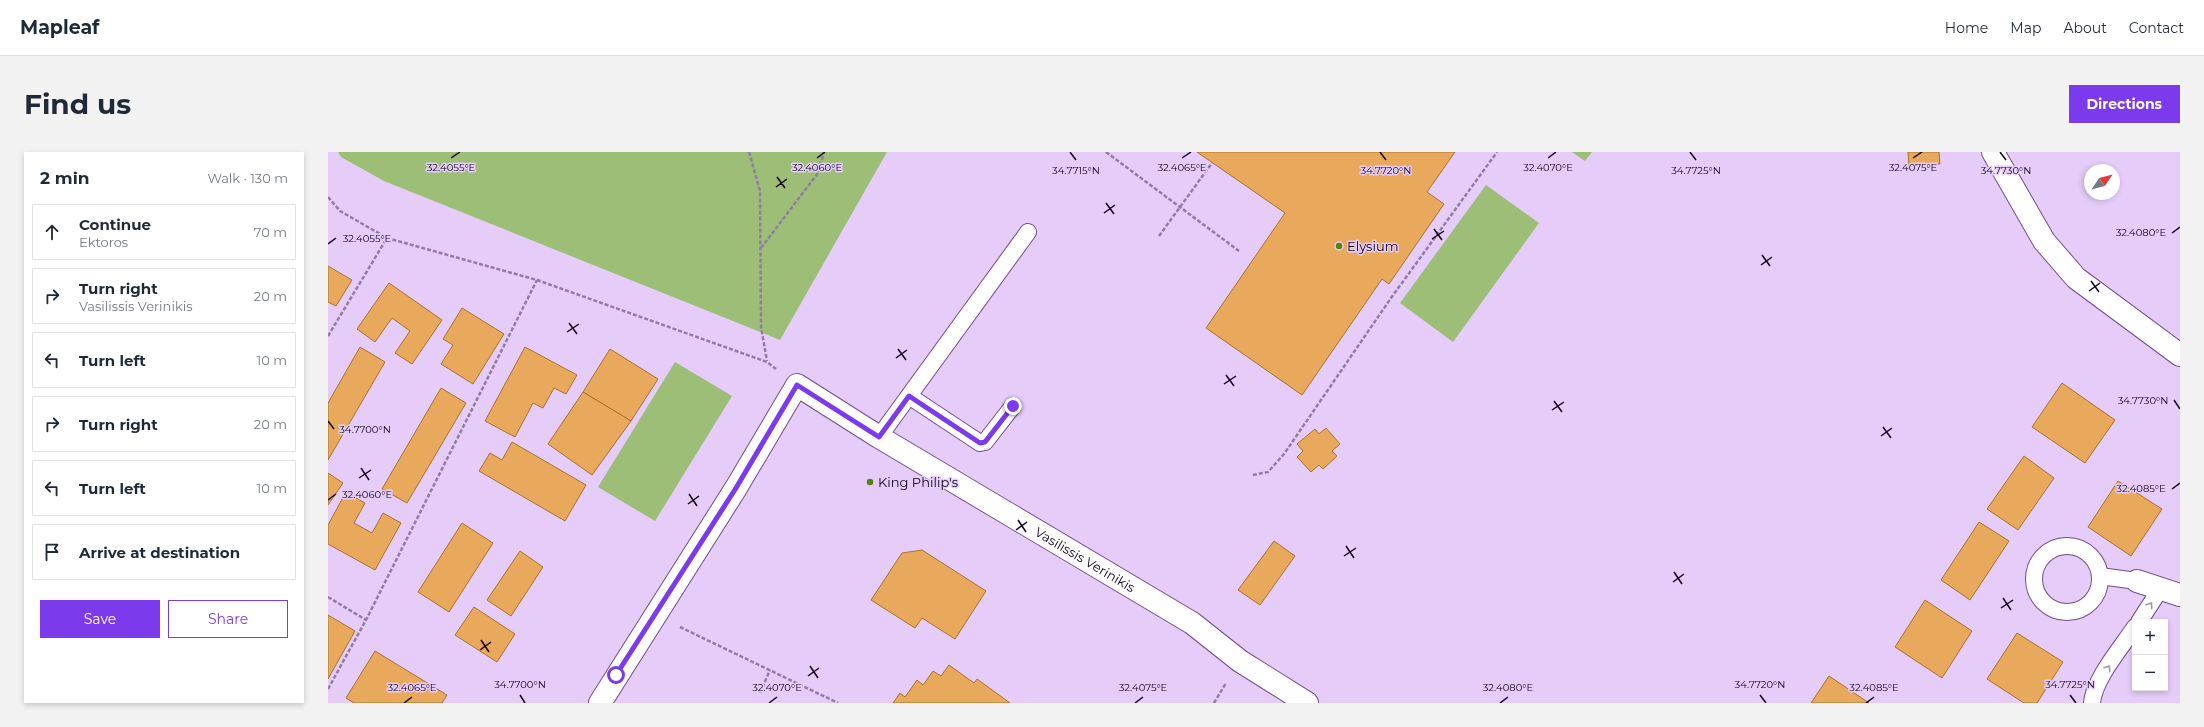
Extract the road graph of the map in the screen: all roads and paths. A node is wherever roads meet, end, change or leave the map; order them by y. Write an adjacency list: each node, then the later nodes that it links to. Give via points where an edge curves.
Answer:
1 (749, 152): 12 (path, via 760,191)
2 (824, 152): 12 (path, via 818,173)
3 (1106, 152): 8 (path)
4 (1497, 152): 22 (path, via 1391,298 1284,454 1268,472)
5 (1993, 152): 16 (street, via 2044,241 2076,278)
6 (1212, 163): 8 (path)
7 (328, 197): 11 (path, via 340,211)
8 (1179, 208): 10 (path); 13 (path)
9 (1028, 232): 19 (lane)
10 (1159, 236)
11 (387, 238): 14 (path); 15 (path)
12 (761, 249): 17 (path, via 761,327)
13 (1238, 251)
14 (537, 280): 17 (path); 29 (path)
15 (328, 336)
16 (2180, 355)
17 (767, 362): 18 (path)
18 (797, 385): 21 (street, Vasilissis Verinikis); 27 (street, via 736,488)
19 (909, 396): 20 (lane, via 980,443 985,442); 21 (lane)
20 (1013, 406)
21 (879, 437): 36 (street, Vasilissis Verinikis, via 1192,623 1240,661)
22 (1253, 475)
23 (2100, 576): 23 (lane, via 2095,598 2087,607 2077,612 2065,613 2044,604 2037,594 2034,583 2039,561 2047,552 2063,546 2080,549 2090,555 2097,565); 24 (lane)
24 (2137, 581): 25 (street)
25 (2171, 591): 28 (lane, one-way to 25)
26 (328, 597): 29 (path)
27 (655, 615): 31 (path); 34 (street)
28 (2142, 619)
29 (366, 620): 32 (path)
30 (2132, 632): 37 (lane, one-way to 30, via 2099,682)
31 (770, 670): 33 (path); 35 (path)
32 (328, 689)
33 (760, 693)
34 (600, 703)
35 (838, 703)
36 (1307, 703)
37 (2092, 703)

